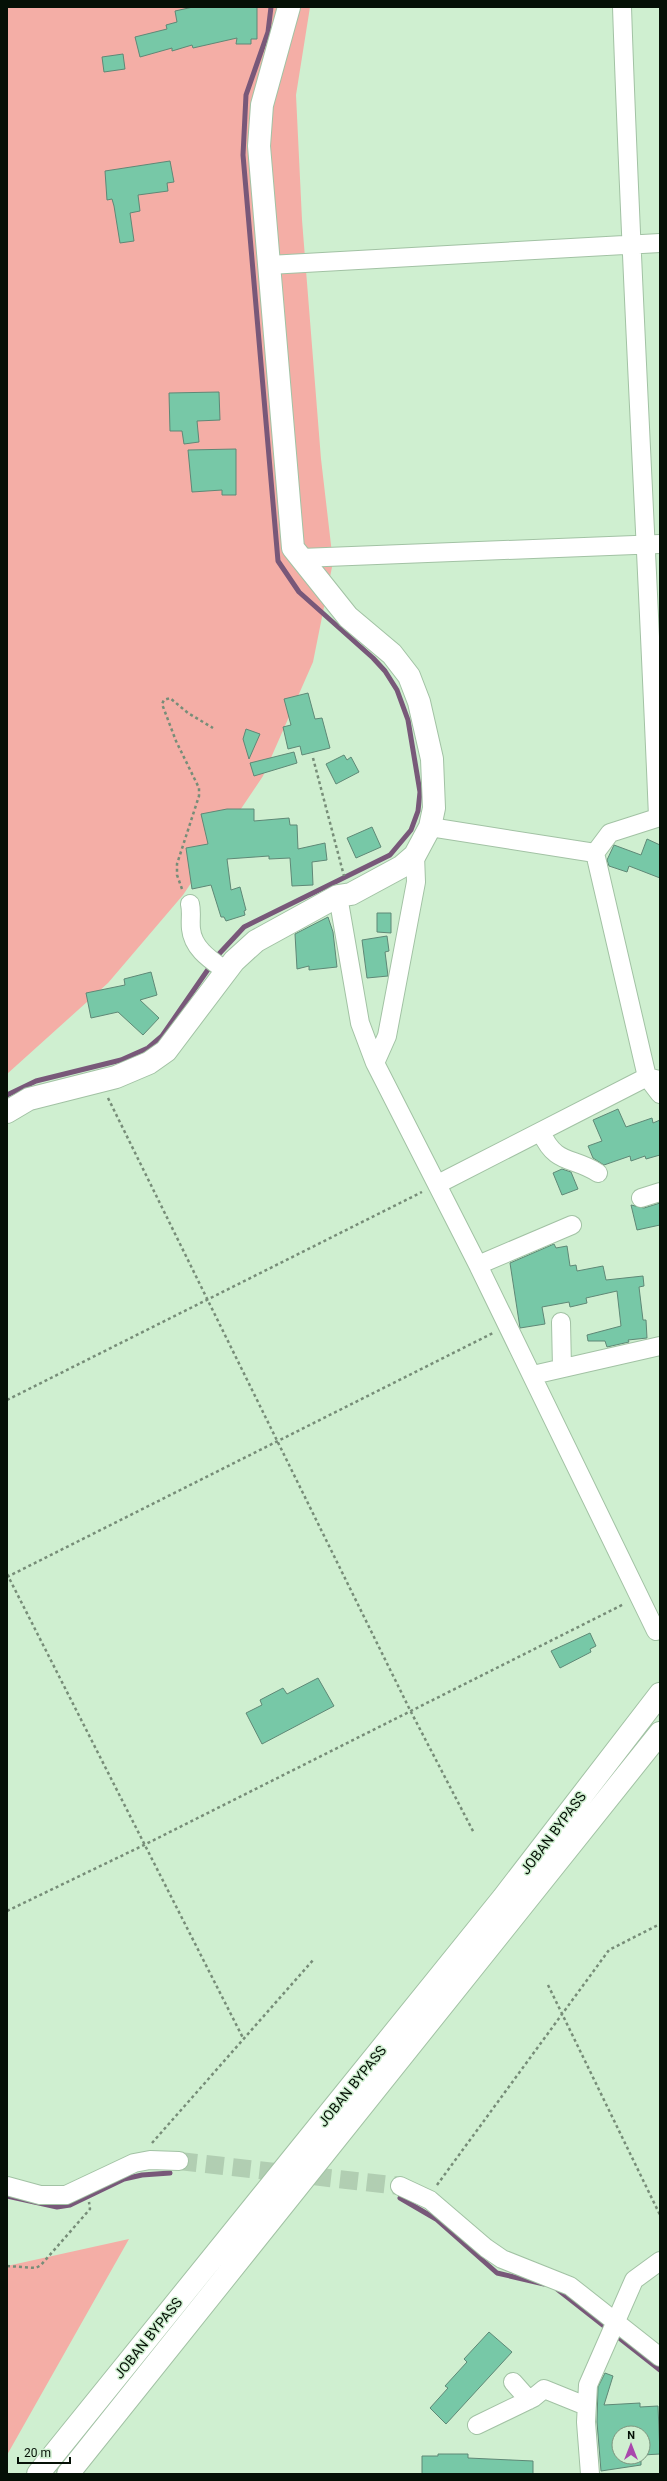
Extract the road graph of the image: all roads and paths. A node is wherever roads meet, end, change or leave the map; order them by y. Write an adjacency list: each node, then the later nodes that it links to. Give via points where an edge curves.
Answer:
1 (289, 7): 5 (main road, via 262,105 259,146)
2 (622, 7): 4 (street)
3 (660, 243): 4 (street)
4 (630, 244): 5 (street); 6 (street)
5 (269, 264): 7 (main road, via 286,486 293,548)
6 (653, 544): 7 (street); 10 (street)
7 (301, 558): 11 (main road, via 348,617 392,654 409,676 419,702 432,758 434,808)
8 (213, 728): 16 (path, via 188,713 170,698 164,700 162,704 176,740 199,788 199,796 177,864 180,886)
9 (313, 758): 14 (path)
10 (659, 817): 12 (street, via 610,833)
11 (430, 827): 12 (street); 13 (main road)
12 (595, 853): 19 (street)
13 (415, 855): 15 (main road, via 401,867 351,894); 18 (street, via 416,882 387,1036)
14 (342, 871)
15 (338, 896): 17 (main road); 18 (street, via 360,1023)
16 (190, 904): 17 (street, via 195,943)
17 (218, 965): 20 (main road, via 166,1051 149,1063)
18 (375, 1063): 25 (street)
19 (654, 1078): 21 (street); 23 (street)
20 (99, 1080): 22 (main road, via 29,1099); 30 (path)
21 (660, 1094)
22 (7, 1112)
23 (540, 1132): 24 (street, via 547,1147 556,1155); 25 (street)
24 (598, 1173)
25 (438, 1184): 29 (street); 30 (path)
26 (660, 1192): 27 (street)
27 (641, 1198)
28 (572, 1225): 29 (street)
29 (478, 1265): 32 (street)
30 (207, 1302): 36 (path); 37 (path)
31 (561, 1322): 34 (street)
32 (508, 1326): 35 (street); 37 (path)
33 (660, 1346): 34 (street)
34 (562, 1368): 35 (street)
35 (533, 1375): 39 (street)
36 (7, 1400)
37 (276, 1442): 38 (path); 42 (path)
38 (7, 1576): 45 (path)
39 (640, 1596): 40 (street); 42 (path)
40 (656, 1631)
41 (660, 1694): 67 (main road, JOBAN BYPASS, via 503,1898)
42 (410, 1710): 44 (path); 45 (path)
43 (660, 1732): 68 (main road, JOBAN BYPASS)
44 (474, 1833)
45 (144, 1846): 46 (path); 51 (path)
46 (7, 1911)
47 (660, 1924): 50 (path, via 609,1950)
48 (314, 1959): 51 (path)
49 (548, 1985): 50 (path)
50 (563, 2016): 56 (path, via 436,2187); 58 (path)
51 (243, 2038): 53 (path)
52 (179, 2161): 53 (street, via 150,2160)
53 (134, 2163): 54 (street, via 66,2196 40,2195)
54 (7, 2186)
55 (400, 2186): 56 (street)
56 (430, 2200): 61 (street, via 502,2260 570,2286)
57 (89, 2202): 60 (path, via 90,2209 42,2265 36,2268)
58 (660, 2215)
59 (660, 2261): 61 (street, via 634,2280)
60 (7, 2266)
61 (612, 2327): 62 (street); 65 (street, via 588,2385)
62 (660, 2357)
63 (513, 2382): 64 (street)
64 (529, 2400): 65 (street, via 544,2389); 66 (street)
65 (586, 2406): 69 (street)
66 (477, 2425)
67 (38, 2474)
68 (68, 2474)
69 (590, 2474)

